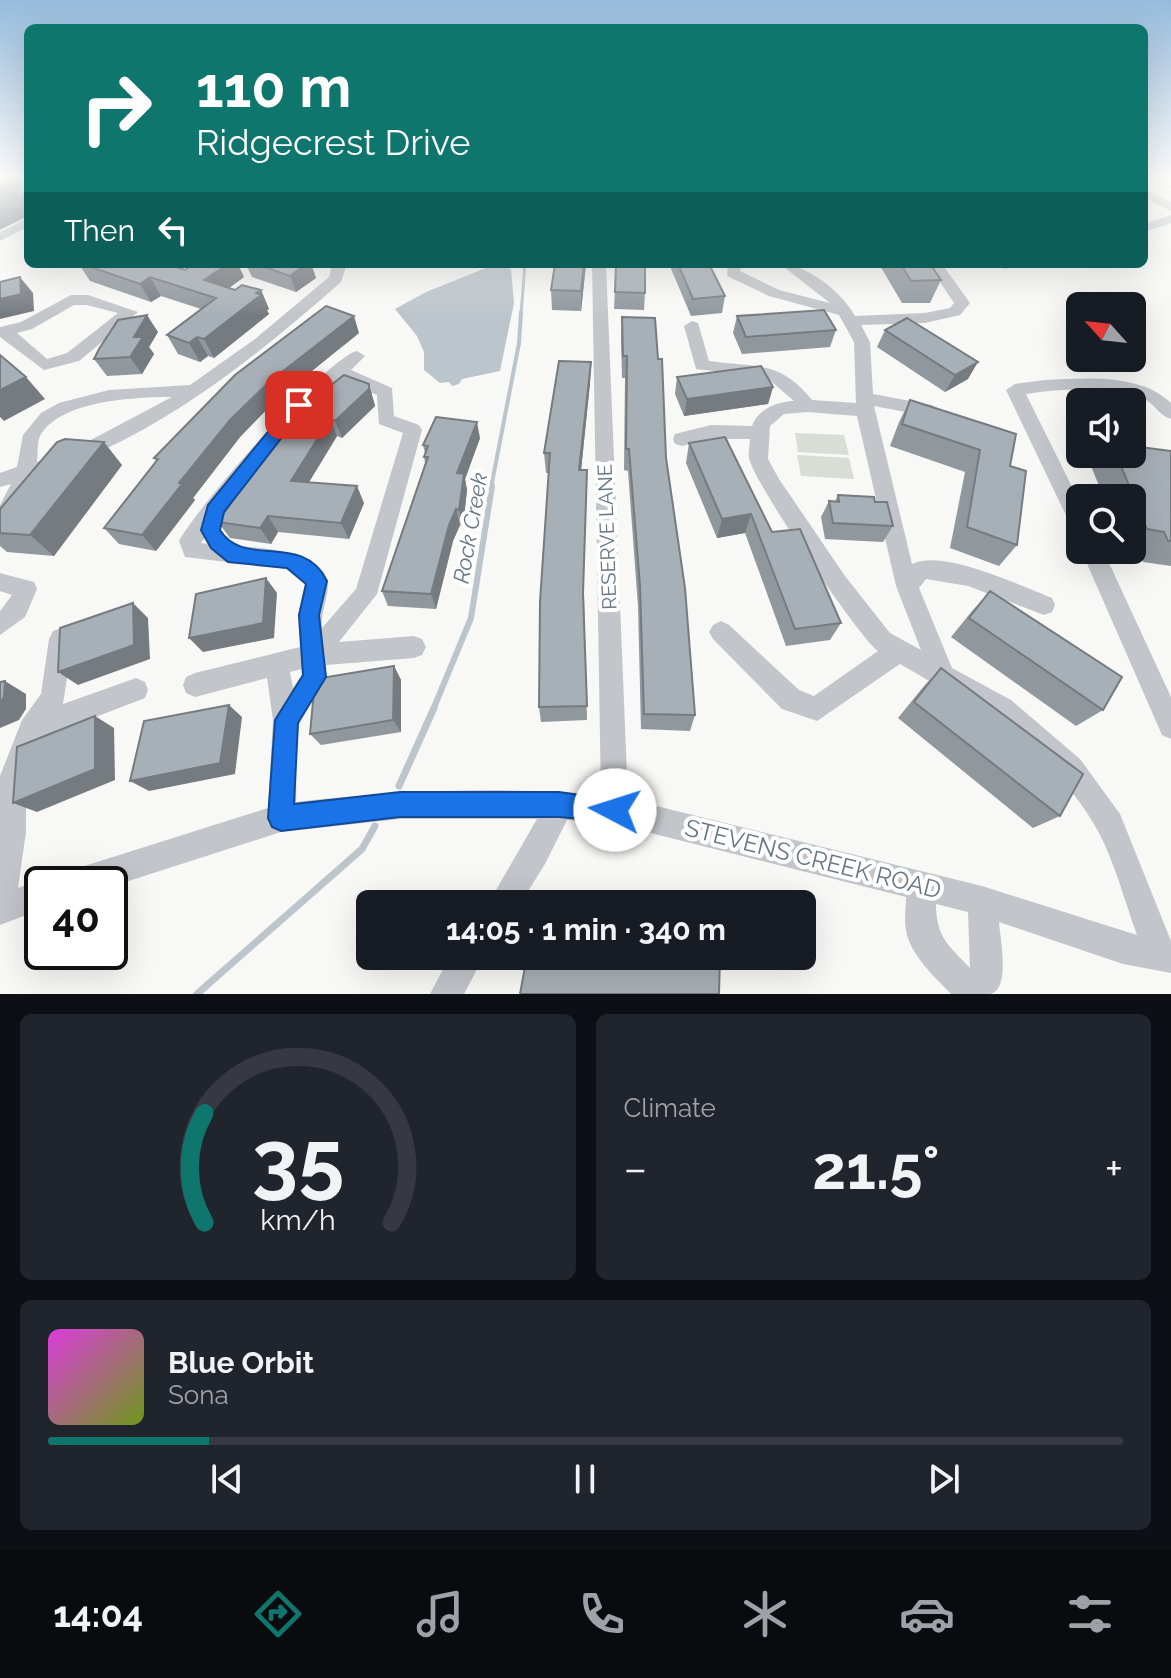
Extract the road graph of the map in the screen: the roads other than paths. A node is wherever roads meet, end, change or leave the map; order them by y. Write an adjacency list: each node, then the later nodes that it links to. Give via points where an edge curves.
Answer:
1 (24, 224): 2 (street)
2 (0, 237)
3 (339, 268): 13 (street, via 336,279)
4 (599, 268): 42 (street, RESERVE LANE)
5 (734, 268): 8 (street, via 732,273 749,284)
6 (792, 268): 8 (street, via 841,304)
7 (938, 268): 8 (street, via 962,303 955,312 925,318)
8 (848, 317): 14 (street, via 862,342)
9 (692, 326): 15 (street, via 702,365 771,371 786,377)
10 (2, 331): 10 (street, via 44,365 73,357 130,312 71,300 26,326)
11 (357, 356): 12 (street)
12 (337, 371): 33 (street, via 386,392 385,420 413,430 366,594); 33 (street, via 299,405 190,541 190,548 291,560 317,581 309,615)
13 (196, 391): 20 (street, via 142,424); 20 (street, via 141,391 74,404 55,413 33,431)
14 (865, 404): 15 (street); 17 (street); 26 (street)
15 (807, 406): 18 (street, via 780,408 761,423)
16 (1171, 413): 22 (street, via 1152,396 1117,388 1030,385 1015,390)
17 (948, 415)
18 (760, 433): 19 (street, via 711,432); 32 (street, via 758,459 772,484 837,583 882,641)
19 (682, 439)
20 (25, 474): 21 (street); 23 (street, via 19,495)
21 (0, 480)
22 (1066, 495)
23 (0, 521)
24 (1098, 564): 39 (street)
25 (0, 582): 28 (street, via 26,589 17,610)
26 (907, 586): 27 (street, via 921,569 932,569); 35 (street)
27 (1044, 605)
28 (0, 625)
29 (721, 632): 32 (street, via 791,700 817,709)
30 (61, 639): 40 (street, via 53,699)
31 (414, 647): 33 (street)
32 (899, 650): 35 (street)
33 (313, 655): 34 (street); 38 (street, via 315,677)
34 (277, 665): 36 (street); 38 (street)
35 (943, 675): 50 (street, via 1002,709 1071,768 1110,824)
36 (195, 685)
37 (136, 690): 40 (street)
38 (286, 720): 43 (street)
39 (1171, 726)
40 (31, 729): 49 (street, via 13,777 12,832)
41 (559, 805): 42 (street, STEVENS CREEK ROAD); 43 (street, STEVENS CREEK ROAD, via 400,805); 46 (street)
42 (615, 810): 45 (street, STEVENS CREEK ROAD)
43 (281, 818): 44 (street, STEVENS CREEK ROAD)
44 (128, 867)
45 (921, 886): 48 (street, STEVENS CREEK ROAD); 52 (street, via 921,930)
46 (512, 890)
47 (24, 901): 49 (street)
48 (982, 901): 50 (street, STEVENS CREEK ROAD, via 1123,948); 52 (street, via 987,979)
49 (0, 910)
50 (1165, 956)
51 (460, 970): 53 (street)
52 (970, 992)
53 (446, 994)

